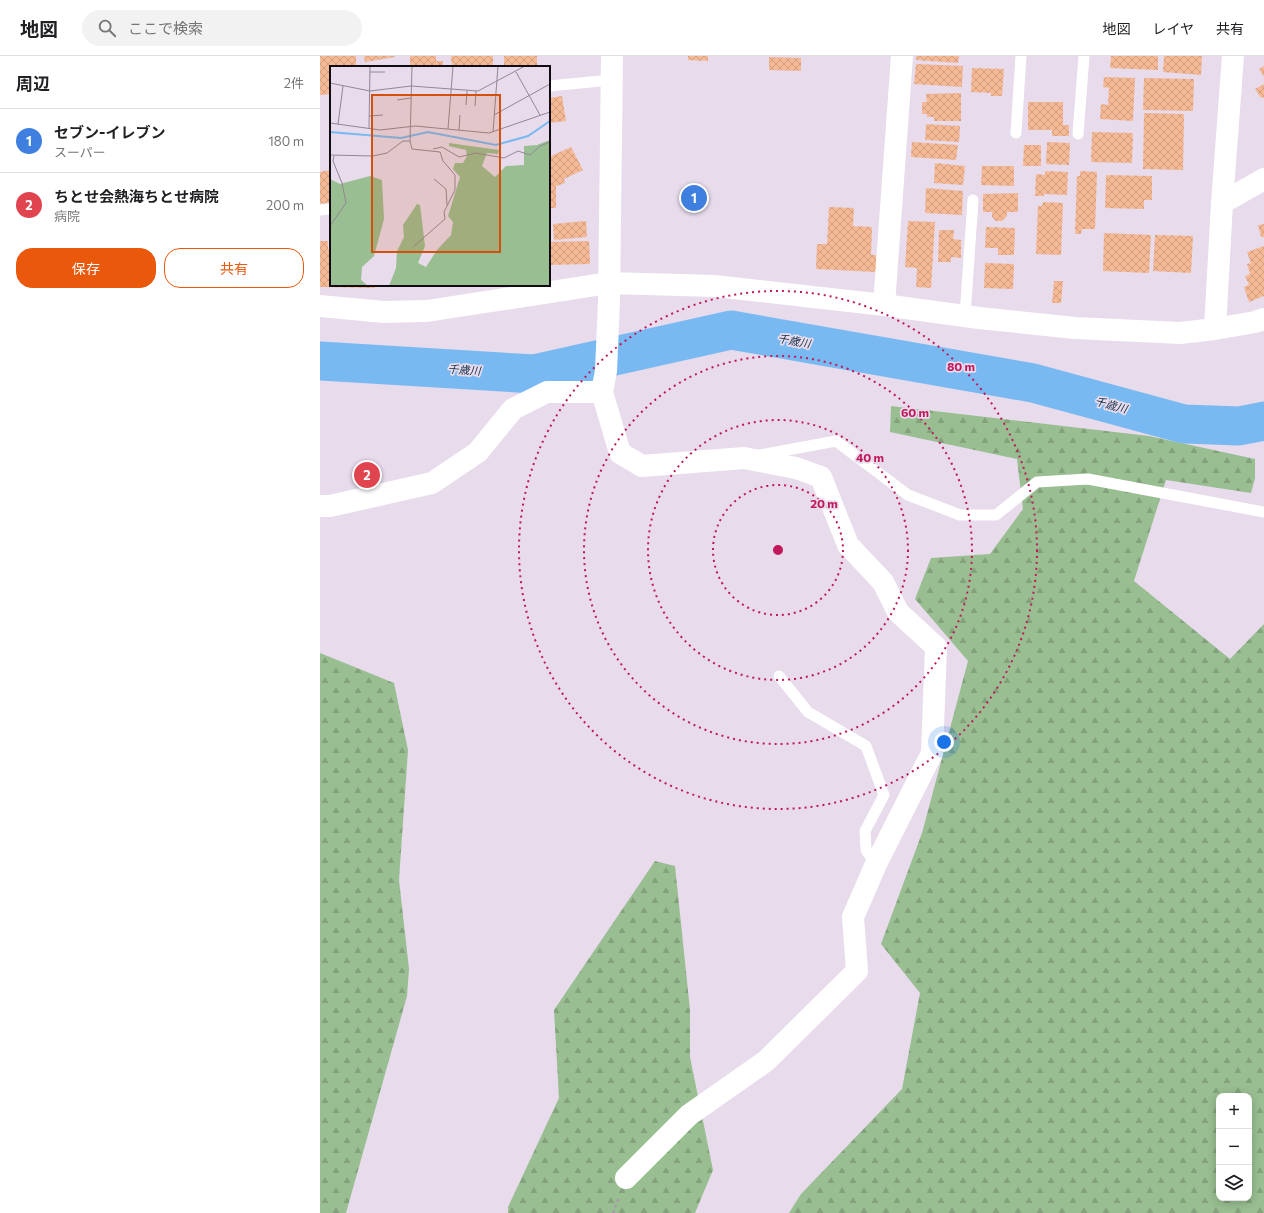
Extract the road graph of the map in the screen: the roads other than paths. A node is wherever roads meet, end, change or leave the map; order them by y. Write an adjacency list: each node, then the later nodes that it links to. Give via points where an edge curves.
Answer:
1 (612, 56): 6 (street)
2 (902, 56): 16 (street)
3 (1021, 56): 8 (lane)
4 (1084, 56): 9 (lane)
5 (1233, 56): 12 (street)
6 (611, 80): 7 (lane); 15 (street)
7 (550, 86)
8 (1016, 133)
9 (1078, 134)
10 (1264, 180): 12 (street)
11 (973, 200): 18 (lane)
12 (1222, 203): 20 (street)
13 (330, 209): 14 (lane)
14 (320, 210)
15 (609, 292): 16 (street, via 715,286); 17 (street, via 427,311 384,312); 21 (street)
16 (884, 305): 18 (street)
17 (320, 306)
18 (965, 316): 20 (street, via 1075,328 1180,333)
19 (1264, 319): 20 (street)
20 (1215, 329)
21 (604, 381): 22 (street, via 620,453 642,466); 23 (street, via 548,392 513,409 478,452 432,483 330,506)
22 (744, 458): 24 (lane, via 836,441 908,495 960,515 996,515 1037,482 1088,479); 26 (street, via 796,468 822,477 848,545 884,582 898,612 936,647 932,753)
23 (320, 506)
24 (1264, 512)
25 (779, 676): 26 (lane, via 808,712 866,746 884,795 865,831 866,850)
26 (876, 864): 27 (street, via 853,917 857,972 766,1061 689,1114)
27 (626, 1178)

